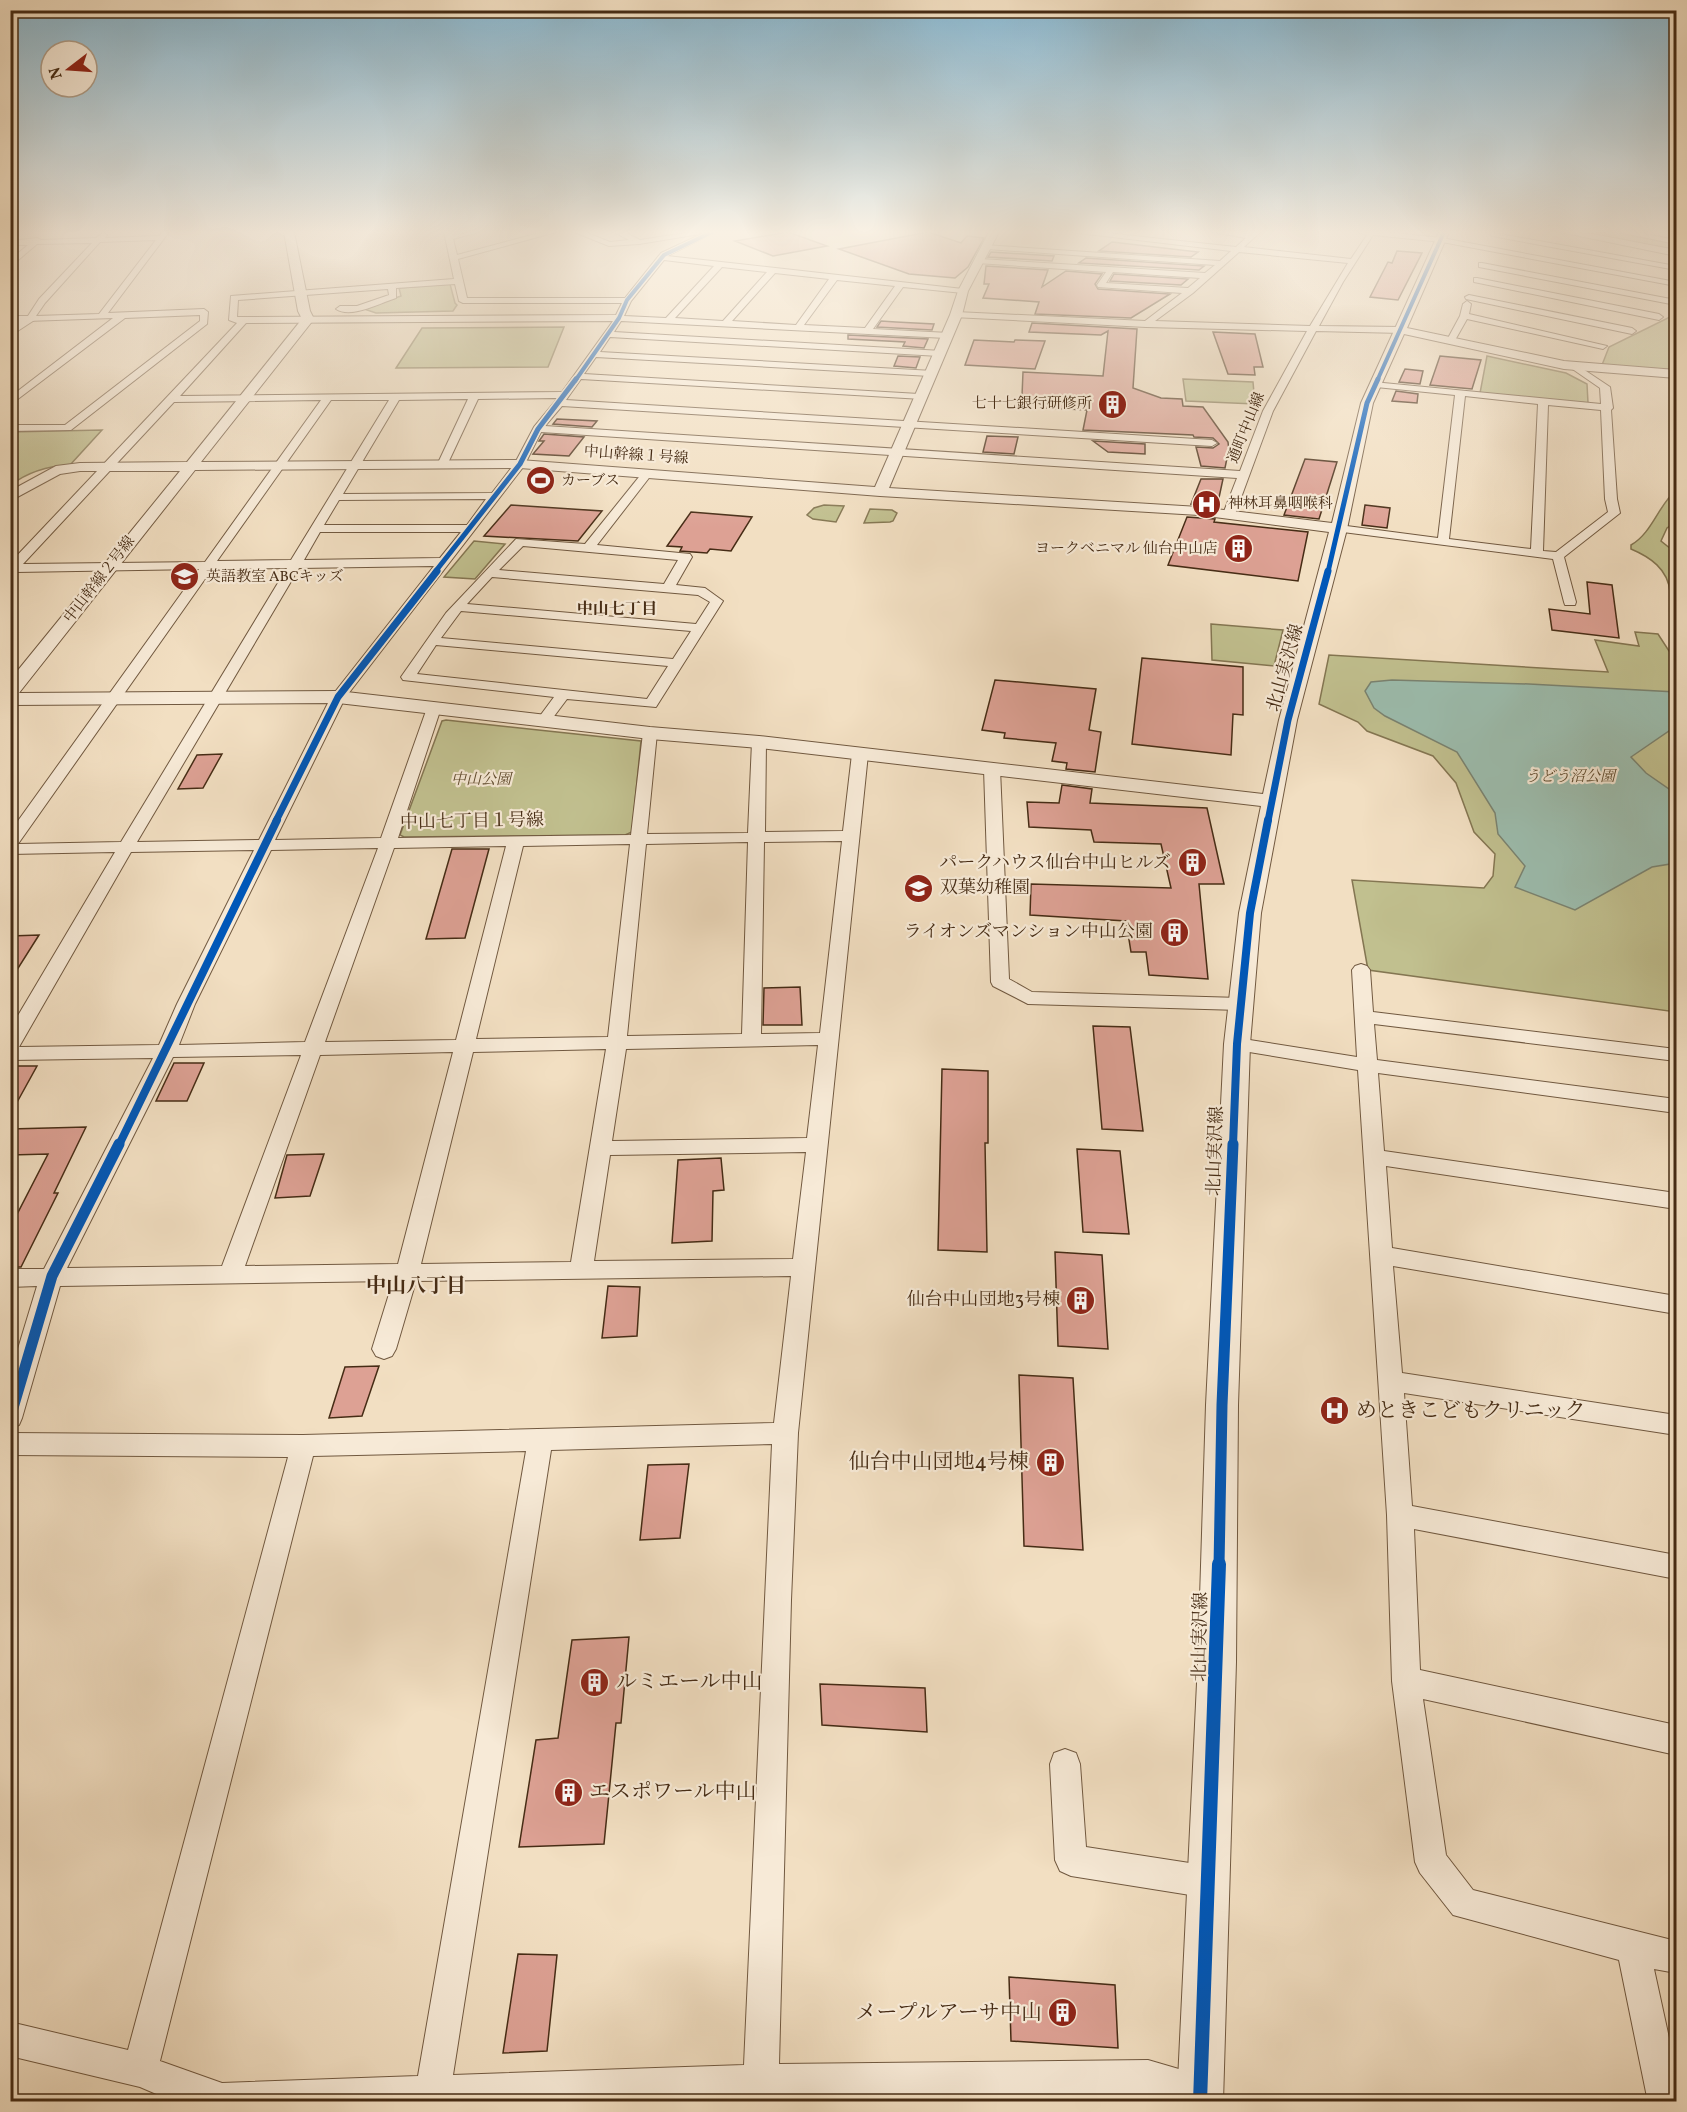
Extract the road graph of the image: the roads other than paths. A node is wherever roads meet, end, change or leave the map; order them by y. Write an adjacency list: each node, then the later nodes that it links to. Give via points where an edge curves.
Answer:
1 (1402, 330): 29 (street, 北山実沢線)
2 (103, 331): 38 (street)
3 (202, 331): 42 (street, via 66,428)
4 (232, 331): 36 (street)
5 (295, 331): 35 (street, 中山幹線２号線)
6 (609, 331): 15 (street)
7 (859, 331): 8 (street)
8 (867, 331): 16 (street)
9 (949, 331): 16 (street)
10 (1311, 331): 53 (street, 通町中山線, via 1268,411)
11 (1405, 331): 18 (street)
12 (1456, 331): 18 (street)
13 (1531, 331): 20 (street)
14 (1632, 331): 17 (street)
15 (606, 334): 22 (street); 23 (street)
16 (946, 336): 22 (street)
17 (1622, 336)
18 (1451, 340): 25 (street)
19 (1613, 341): 20 (street)
20 (1603, 346): 21 (street)
21 (1593, 351)
22 (939, 353): 26 (street)
23 (594, 354): 26 (street); 28 (street)
24 (1583, 356): 25 (street)
25 (1569, 366): 27 (street); 40 (street, via 1605,387)
26 (930, 373): 34 (street)
27 (1677, 374)
28 (578, 376): 34 (street); 37 (street)
29 (1376, 384): 30 (street); 61 (street, 北山実沢線, via 1367,403)
30 (1460, 393): 39 (street); 62 (street)
31 (396, 396): 32 (street); 33 (street); 48 (street)
32 (474, 396): 37 (street); 46 (street)
33 (328, 397): 35 (street); 47 (street)
34 (919, 397): 41 (street)
35 (247, 398): 36 (street); 50 (street, 中山幹線２号線)
36 (174, 399): 51 (street)
37 (562, 399): 41 (street); 43 (street)
38 (10, 402)
39 (1543, 402): 40 (street); 64 (street)
40 (1608, 408): 65 (street, via 1614,513)
41 (908, 425): 44 (street); 45 (street)
42 (10, 428)
43 (538, 429): 45 (street); 49 (street)
44 (1212, 443)
45 (896, 454): 53 (street); 54 (street)
46 (443, 463): 48 (street, 中山幹線１号線); 49 (street, 中山幹線１号線)
47 (279, 464): 48 (street, 中山幹線１号線); 50 (street, 中山幹線１号線); 69 (street)
48 (355, 464): 57 (street)
49 (520, 464): 52 (street, 中山幹線１号線); 55 (street)
50 (190, 466): 51 (street, 中山幹線１号線); 68 (street, 中山幹線２号線)
51 (105, 467): 56 (street, 中山幹線１号線, via 56,470); 70 (street)
52 (647, 474): 54 (street, 中山幹線１号線); 63 (street)
53 (1244, 475): 58 (street, 通町中山線)
54 (880, 492): 58 (street, 中山幹線１号線)
55 (496, 496): 57 (street); 59 (street)
56 (10, 497)
57 (335, 497): 60 (street)
58 (1229, 514): 61 (street, 中山幹線１号線)
59 (471, 528): 60 (street); 66 (street)
60 (315, 529): 67 (street)
61 (1339, 529): 62 (street); 90 (street, 北山実沢線, via 1288,720)
62 (1443, 542): 64 (street)
63 (589, 547): 71 (street, via 520,542); 72 (street, via 686,557)
64 (1537, 552): 65 (street)
65 (1558, 555): 73 (street)
66 (444, 562): 67 (street); 80 (street)
67 (294, 564): 69 (street); 82 (street)
68 (111, 566): 69 (street); 70 (street); 78 (street, 中山幹線２号線)
69 (208, 566): 81 (street)
70 (12, 569)
71 (489, 573): 72 (street); 74 (street)
72 (668, 588): 75 (street, via 701,591 717,601)
73 (1570, 602)
74 (459, 607): 75 (street); 76 (street)
75 (700, 628): 77 (street)
76 (433, 641): 77 (street); 79 (street, via 408,677)
77 (677, 663): 79 (street, via 651,704)
78 (10, 693)
79 (563, 695): 85 (street)
80 (338, 697): 82 (street); 84 (street); 97 (street)
81 (115, 698): 82 (street); 83 (street); 96 (street)
82 (215, 698): 98 (street)
83 (10, 699)
84 (434, 708): 85 (street); 95 (street)
85 (544, 720): 86 (street)
86 (650, 733): 87 (street); 93 (street)
87 (759, 742): 88 (street); 92 (street)
88 (860, 754): 89 (street); 91 (street)
89 (992, 769): 90 (street); 101 (street, via 1000,982 1028,998)
90 (1272, 801): 101 (street, 北山実沢線, via 1250,912)
91 (851, 837): 92 (street, 中山七丁目１号線); 103 (street)
92 (756, 838): 93 (street, 中山七丁目１号線); 104 (street)
93 (639, 839): 94 (street, 中山七丁目１号線); 105 (street)
94 (516, 841): 95 (street, 中山七丁目１号線); 108 (street)
95 (388, 843): 97 (street, 中山七丁目１号線); 109 (street)
96 (10, 844)
97 (267, 844): 98 (street, 中山七丁目１号線); 110 (street)
98 (126, 847): 99 (street, 中山七丁目１号線); 107 (street)
99 (10, 849)
100 (1361, 970): 102 (street)
101 (1240, 1004): 106 (street, 北山実沢線)
102 (1364, 1017): 112 (street); 113 (street)
103 (829, 1039): 104 (street); 115 (street)
104 (751, 1040): 105 (street)
105 (616, 1043): 108 (street); 116 (street)
106 (1237, 1044): 113 (street); 140 (street, 北山実沢線)
107 (10, 1046)
108 (464, 1046): 109 (street); 122 (street)
109 (311, 1049): 110 (street); 123 (street)
110 (166, 1052): 111 (street); 124 (street)
111 (10, 1054)
112 (1677, 1055)
113 (1367, 1065): 114 (street); 117 (street)
114 (1677, 1106)
115 (817, 1145): 116 (street); 120 (street)
116 (600, 1148): 121 (street)
117 (1374, 1157): 118 (street); 119 (street)
118 (1677, 1201)
119 (1381, 1255): 126 (street); 128 (street)
120 (802, 1267): 121 (street); 131 (street)
121 (581, 1270): 122 (street)
122 (407, 1273): 123 (street); 127 (street)
123 (230, 1275): 124 (street)
124 (52, 1276): 125 (street); 129 (street)
125 (10, 1278)
126 (1677, 1305)
127 (384, 1349)
128 (1390, 1381): 130 (street); 135 (street)
129 (10, 1418)
130 (1677, 1425)
131 (785, 1433): 132 (street); 145 (street)
132 (540, 1440): 134 (street); 146 (street)
133 (10, 1444): 134 (street)
134 (303, 1446): 144 (street)
135 (1400, 1515): 136 (street); 137 (street)
136 (1677, 1567)
137 (1406, 1682): 138 (street); 141 (street, via 1431,1862 1464,1904)
138 (1677, 1740)
139 (1065, 1764): 140 (street, via 1071,1860)
140 (1209, 1882): 147 (street, 北山実沢線)
141 (1633, 1948): 142 (street); 149 (street)
142 (1677, 1957)
143 (10, 2040): 144 (street)
144 (140, 2070): 148 (street)
145 (761, 2082): 146 (street); 147 (street, via 1148,2077)
146 (433, 2093): 148 (street)
147 (1201, 2096)
148 (195, 2098)
149 (1666, 2102)

